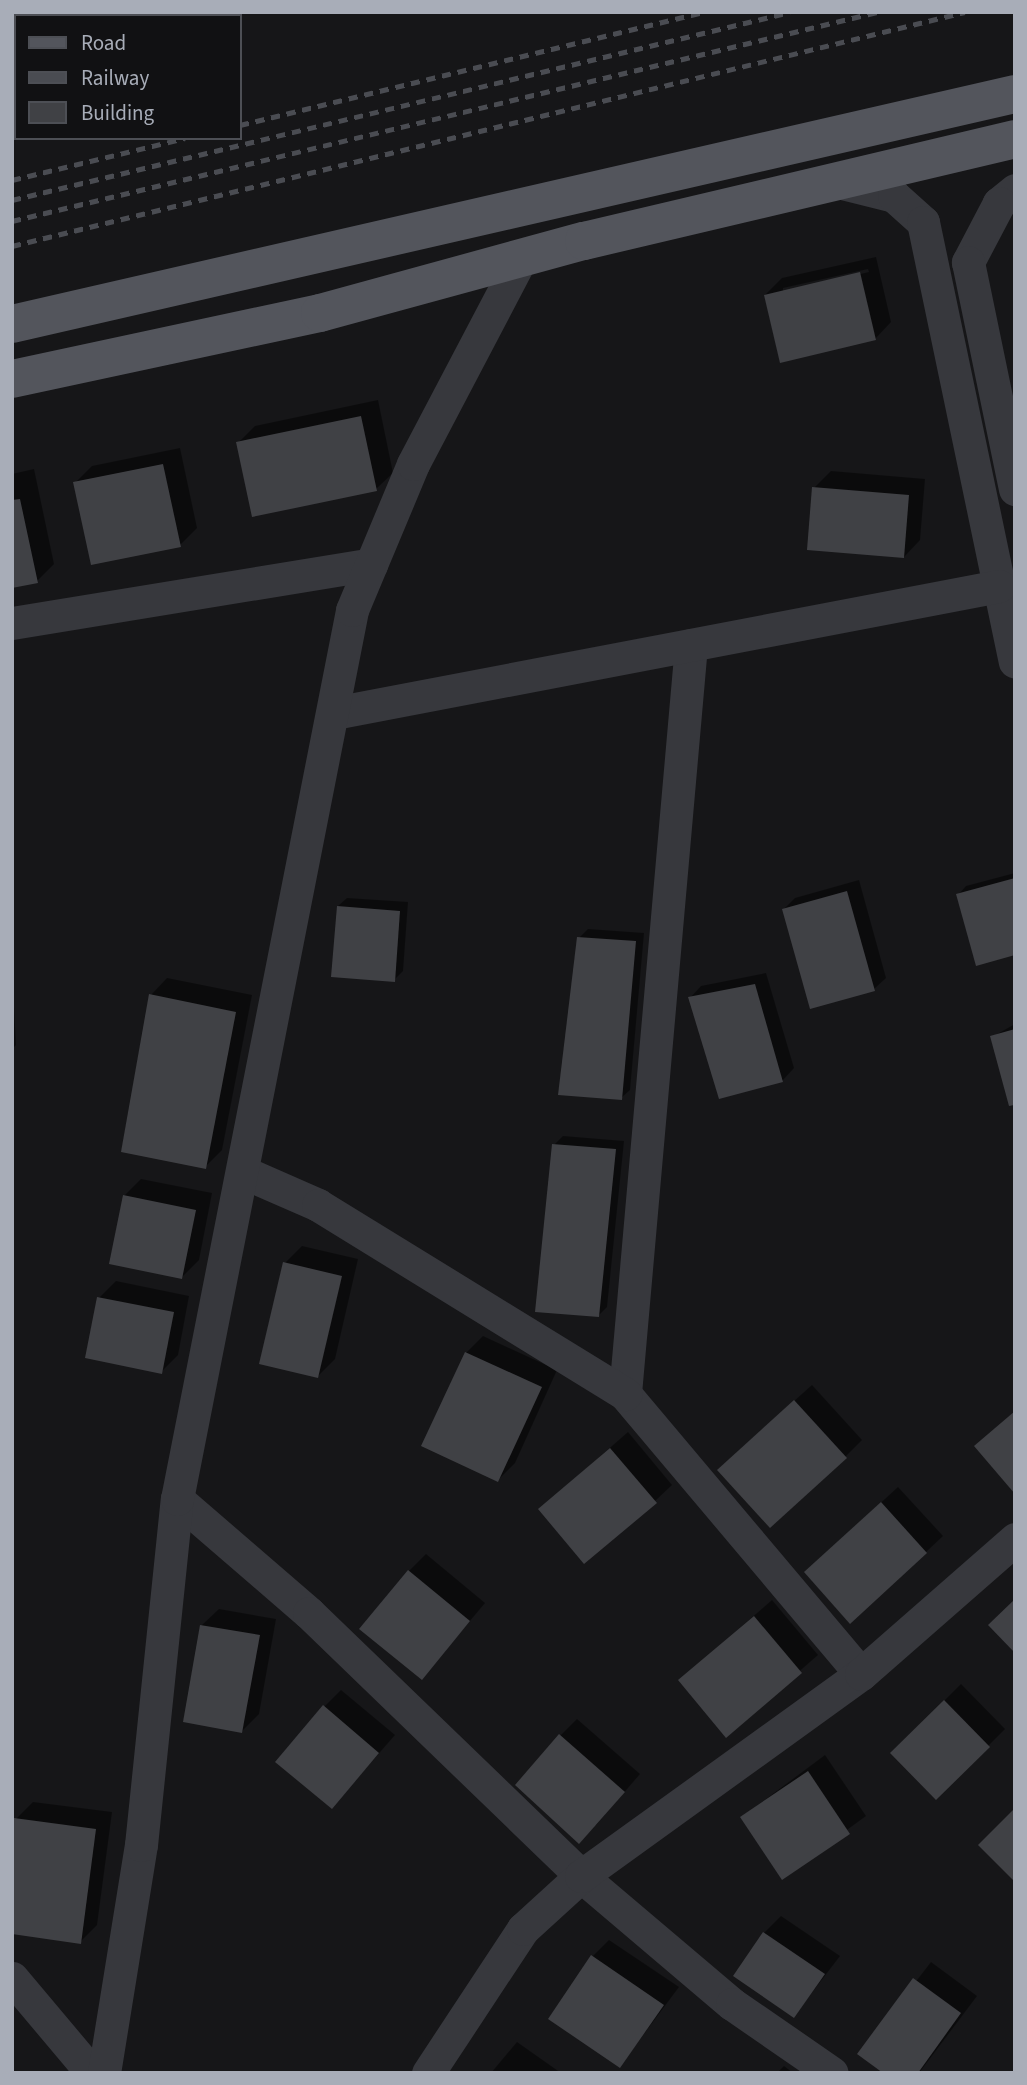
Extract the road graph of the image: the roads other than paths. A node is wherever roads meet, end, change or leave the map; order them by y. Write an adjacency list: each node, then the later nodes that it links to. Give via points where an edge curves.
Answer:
1 (1015, 94): 6 (main road)
2 (1015, 139): 3 (main road)
3 (834, 181): 5 (main road); 11 (street, via 894,196 923,222)
4 (1015, 190): 8 (street, via 999,203 968,262)
5 (521, 258): 7 (main road, via 320,313); 10 (street, via 413,464)
6 (12, 324)
7 (12, 379)
8 (1007, 414): 9 (street)
9 (1015, 489)
10 (371, 564): 12 (street); 15 (street, via 352,610)
11 (999, 586): 13 (street); 14 (street)
12 (12, 623)
13 (691, 645): 15 (street); 17 (street)
14 (1015, 661)
15 (334, 713): 16 (street)
16 (243, 1172): 17 (street, via 318,1205); 18 (street)
17 (625, 1394): 20 (street)
18 (177, 1499): 21 (street, via 309,1613); 24 (street, via 141,1845)
19 (1015, 1539): 20 (street)
20 (861, 1674): 21 (street)
21 (581, 1876): 25 (street, via 523,1929); 26 (street, via 732,2004)
22 (12, 1978): 23 (street)
23 (92, 2073)
24 (104, 2073)
25 (428, 2073)
26 (832, 2073)

